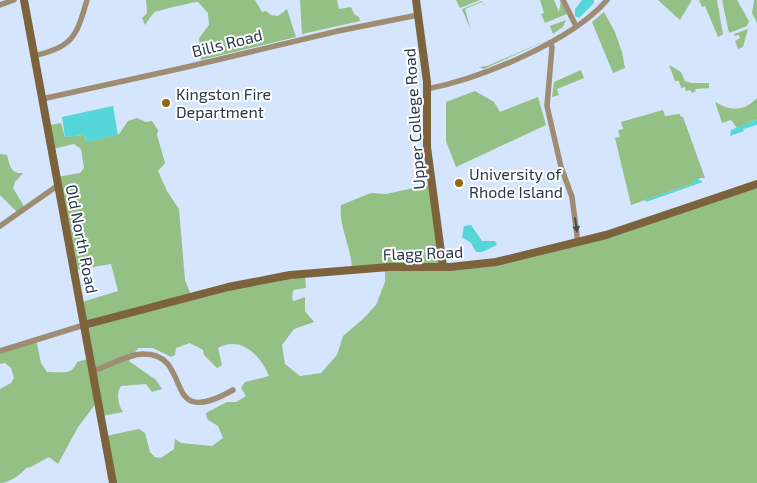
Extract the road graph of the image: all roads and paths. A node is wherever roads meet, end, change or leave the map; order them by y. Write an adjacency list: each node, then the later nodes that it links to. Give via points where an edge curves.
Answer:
1 (14, 0): 7 (street)
2 (24, 0): 11 (street, Old North Road)
3 (87, 0): 11 (street, via 69,43 59,50)
4 (416, 0): 8 (street, Upper College Road)
5 (563, 0): 9 (street)
6 (607, 0): 9 (street)
7 (0, 5)
8 (418, 15): 12 (street, Upper College Road); 13 (street, Bills Road)
9 (576, 26): 10 (street)
10 (550, 43): 12 (street, via 483,72); 17 (street, one-way to 17, via 547,106 573,207)
11 (34, 56): 13 (street, Old North Road)
12 (427, 88): 18 (street, Upper College Road, via 427,147)
13 (42, 99): 15 (street, Old North Road)
14 (757, 184): 17 (street, Flagg Road)
15 (57, 186): 16 (street); 19 (street, Old North Road)
16 (0, 226)
17 (578, 243): 18 (street, Flagg Road, via 496,262)
18 (443, 267): 19 (street, Flagg Road, via 290,275 228,287)
19 (84, 325): 20 (street); 21 (street, Old North Road)
20 (0, 352)
21 (93, 371): 22 (street, via 144,354 169,364 182,393 189,400 200,404 213,402); 23 (street, Old North Road)
22 (233, 390)
23 (113, 483)

